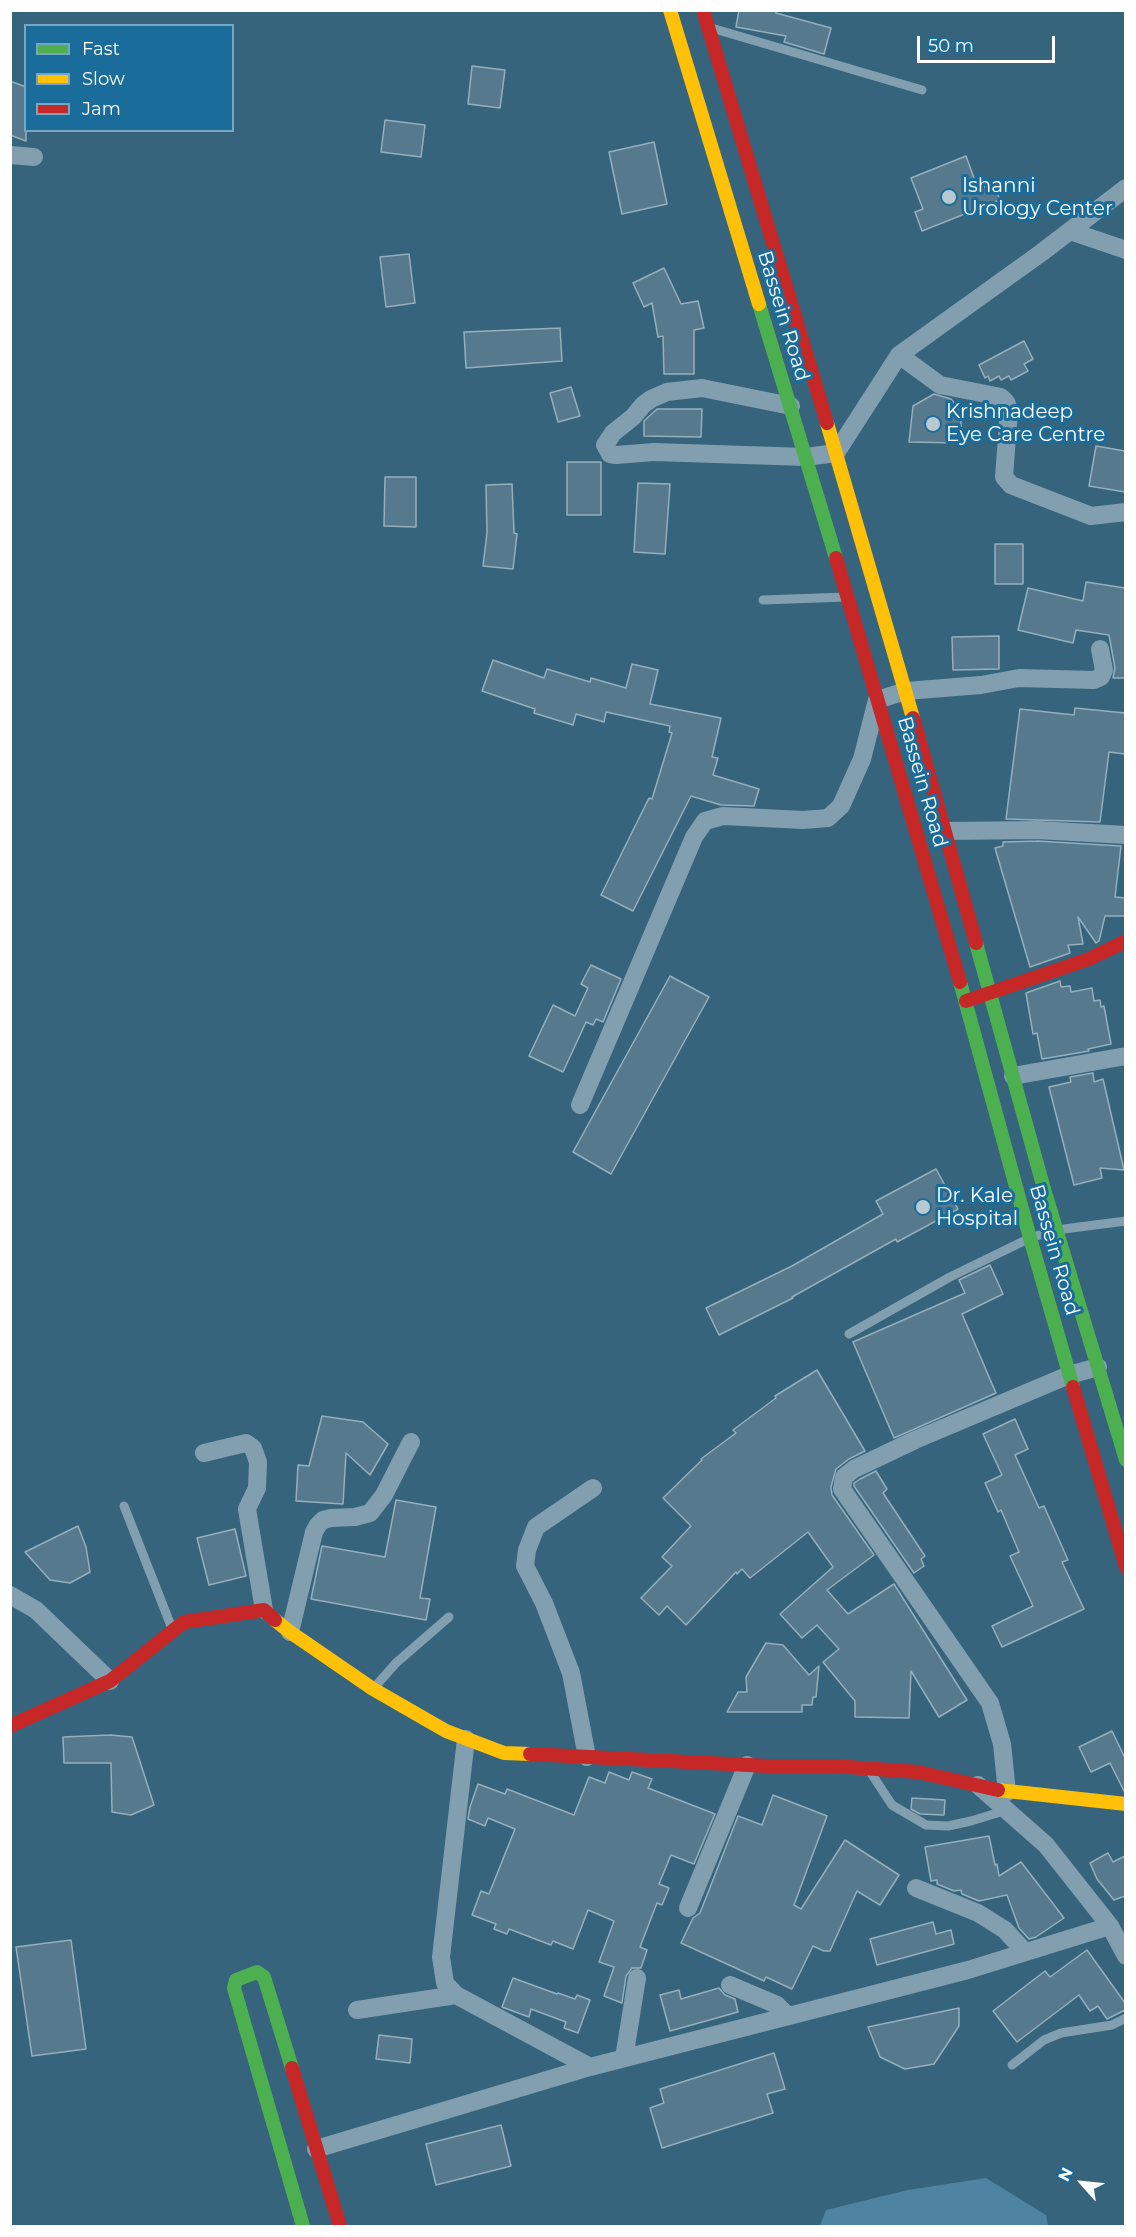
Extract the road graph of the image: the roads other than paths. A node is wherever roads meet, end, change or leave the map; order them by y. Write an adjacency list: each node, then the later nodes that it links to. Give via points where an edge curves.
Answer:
1 (670, 10): 11 (main road, Bassein Road)
2 (703, 10): 3 (main road, Bassein Road)
3 (708, 27): 4 (lane); 12 (main road, Bassein Road)
4 (922, 90)
5 (10, 155): 6 (street)
6 (34, 157)
7 (1125, 188): 8 (street)
8 (1070, 231): 9 (street); 10 (street)
9 (1125, 250)
10 (899, 355): 12 (street); 14 (street, via 940,385 1000,397 1006,402 1009,410 1004,477 1011,485 1091,516)
11 (790, 406): 13 (main road, Bassein Road); 13 (street, via 702,388 668,392 643,405 605,445 610,454 616,455 654,452)
12 (836, 453): 13 (street); 18 (main road, Bassein Road)
13 (806, 457): 15 (main road, Bassein Road)
14 (1125, 512)
15 (847, 597): 16 (lane); 19 (main road, Bassein Road)
16 (763, 600)
17 (1100, 649): 18 (street, via 1104,670 1094,680 1019,678)
18 (906, 691): 19 (street); 20 (main road, Bassein Road)
19 (877, 700): 24 (main road, Bassein Road); 27 (street, via 862,759 841,806 828,818 723,816 705,821 694,837)
20 (945, 831): 21 (street, via 1037,830); 23 (main road, Bassein Road)
21 (1125, 835)
22 (1125, 941): 23 (main road, via 1089,959)
23 (990, 993): 24 (main road); 26 (main road, Bassein Road)
24 (966, 1001): 30 (main road, Bassein Road)
25 (1125, 1056): 26 (street)
26 (1013, 1076): 29 (main road, Bassein Road)
27 (580, 1105)
28 (1125, 1221): 29 (lane)
29 (1056, 1230): 30 (lane); 32 (main road, Bassein Road)
30 (1030, 1238): 31 (lane, via 950,1277); 33 (main road, Bassein Road)
31 (849, 1334)
32 (1098, 1367): 33 (street); 36 (main road, Bassein Road)
33 (1069, 1375): 39 (main road, Bassein Road); 53 (street, via 915,1440 844,1477 843,1489 990,1703 1002,1744)
34 (411, 1442): 44 (street, via 384,1495 370,1513 331,1518 318,1525)
35 (204, 1453): 41 (street, via 246,1443 253,1448 258,1462 257,1488 248,1520)
36 (1125, 1461)
37 (593, 1488): 49 (street, via 536,1527 525,1566 571,1673)
38 (124, 1506): 43 (lane)
39 (1125, 1567)
40 (10, 1595): 45 (street, via 36,1610)
41 (264, 1610): 43 (main road, via 184,1622); 44 (main road)
42 (449, 1617): 46 (lane, via 396,1663)
43 (173, 1631): 45 (main road)
44 (290, 1632): 46 (main road)
45 (110, 1681): 47 (main road)
46 (373, 1689): 48 (main road)
47 (10, 1726)
48 (466, 1739): 49 (main road, via 504,1753); 62 (street, via 441,1957 445,1983)
49 (587, 1757): 50 (main road)
50 (747, 1765): 51 (main road); 56 (street)
51 (869, 1770): 52 (main road, via 918,1772); 53 (lane, via 891,1804 926,1825 972,1821)
52 (978, 1785): 53 (street)
53 (1007, 1801): 54 (main road); 57 (street)
54 (1125, 1804)
55 (916, 1888): 58 (street, via 978,1913 1005,1930)
56 (688, 1908)
57 (1110, 1926): 58 (street); 59 (street)
58 (1025, 1952): 64 (street)
59 (1125, 1956)
60 (637, 1978): 66 (street)
61 (730, 1985): 64 (street, via 777,2005)
62 (456, 1995): 63 (street); 68 (street)
63 (357, 2010)
64 (788, 2016): 66 (street)
65 (1125, 2018): 67 (lane, via 1112,2025 1061,2033 1044,2040)
66 (624, 2058): 68 (street)
67 (1012, 2065)
68 (590, 2067): 69 (street)
69 (316, 2149): 70 (main road, via 265,2035); 71 (main road)
70 (303, 2226)
71 (340, 2226)

